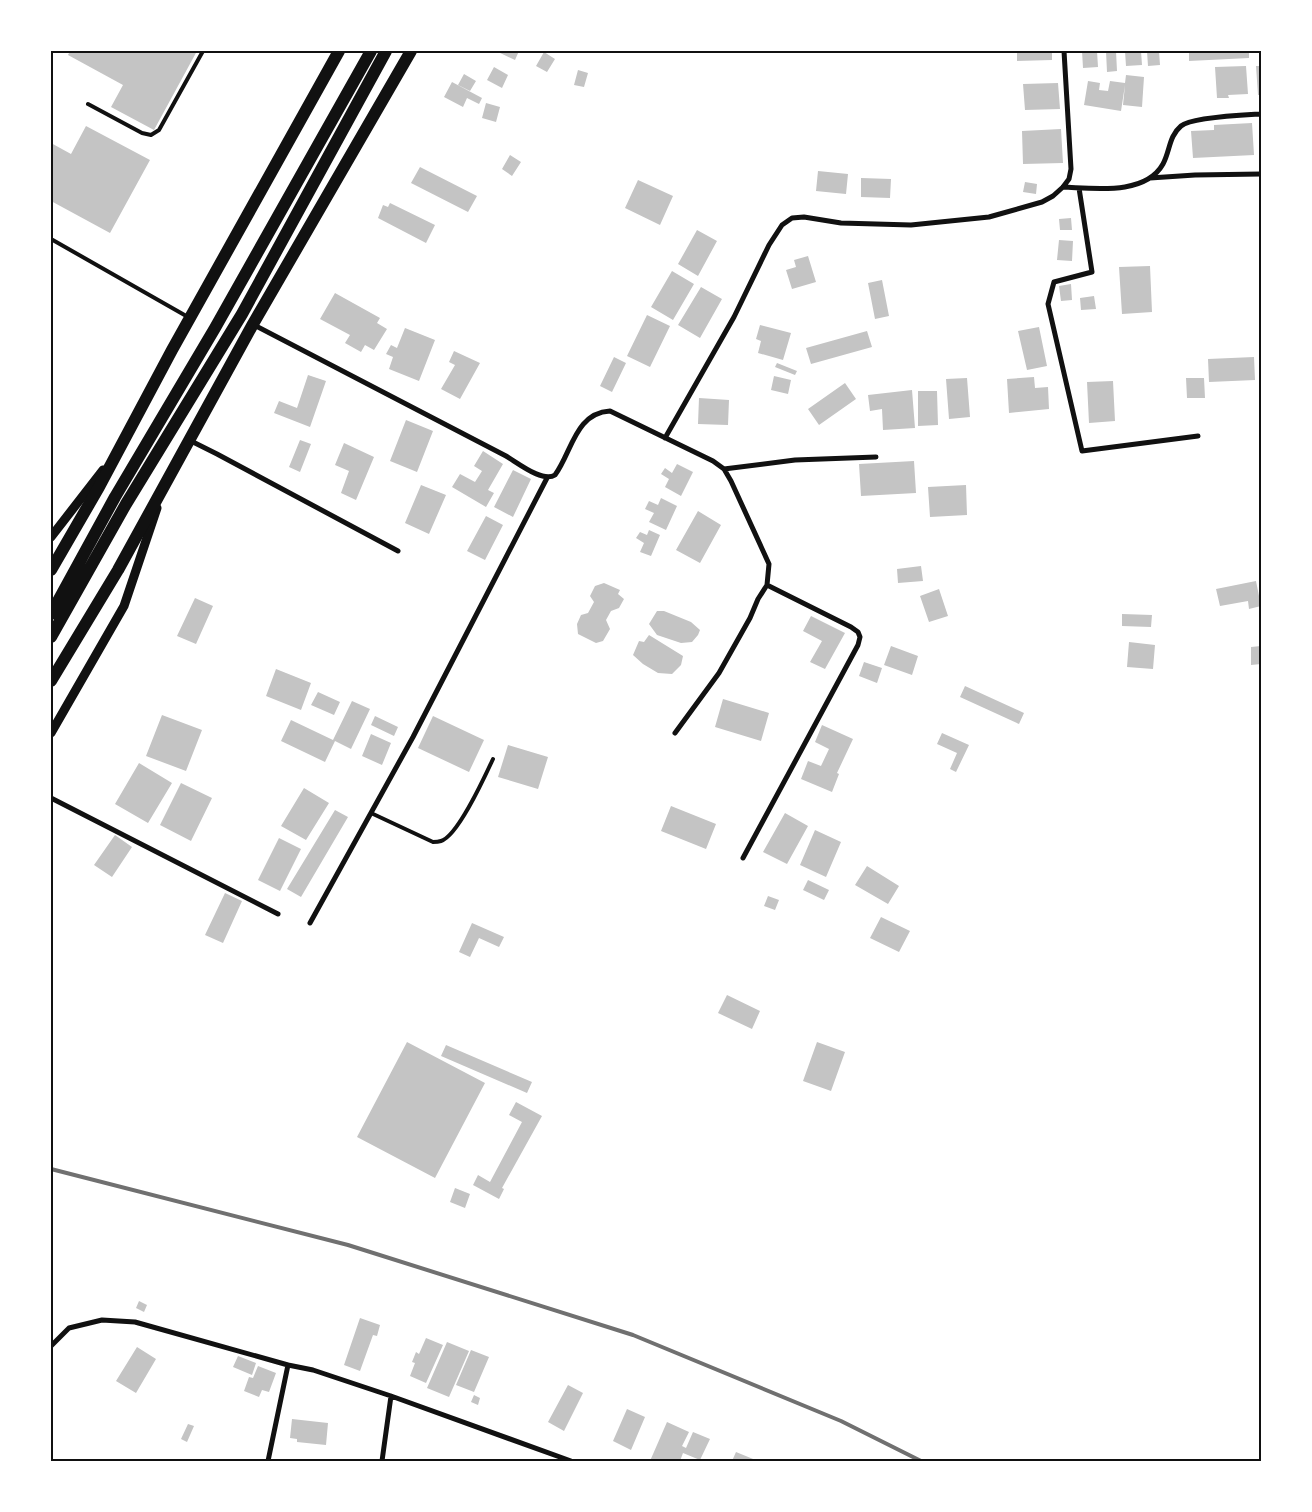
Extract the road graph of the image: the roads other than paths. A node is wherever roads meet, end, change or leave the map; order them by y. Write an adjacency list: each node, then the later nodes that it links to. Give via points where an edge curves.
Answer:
1 (203, 51): 7 (lane, via 159,130 152,134 142,133)
2 (339, 51): 15 (highway)
3 (371, 51): 29 (highway)
4 (386, 51): 30 (highway, via 242,314 126,504)
5 (411, 51): 16 (highway)
6 (1064, 51): 11 (street, via 1070,169 1069,179)
7 (88, 104)
8 (1261, 114): 10 (street, via 1208,118 1182,125 1170,140 1163,164)
9 (1261, 174): 10 (street)
10 (1150, 178): 12 (street, via 1120,189)
11 (1063, 187): 12 (street); 18 (street, via 1042,202 990,217 911,226 792,218 782,225 769,245 734,317)
12 (1079, 188): 17 (street, via 1092,272 1054,282 1048,304 1082,451)
13 (51, 232): 14 (lane)
14 (52, 240): 15 (lane)
15 (190, 318): 20 (highway)
16 (253, 324): 19 (highway); 23 (street)
17 (1198, 436)
18 (665, 438): 22 (street); 23 (street, via 610,411 600,412 584,422 558,471)
19 (189, 440): 24 (highway); 26 (street)
20 (115, 455): 25 (street); 27 (highway)
21 (876, 457): 22 (street, via 795,460)
22 (724, 469): 28 (street, via 768,564)
23 (547, 478): 36 (street)
24 (165, 482): 31 (highway, via 118,570); 32 (street, via 124,606)
25 (51, 537)
26 (398, 551)
27 (51, 570)
28 (768, 585): 33 (street, via 719,674); 37 (street, via 850,627 860,637)
29 (51, 614)
30 (51, 637)
31 (51, 681)
32 (51, 733)
33 (675, 733)
34 (493, 759): 36 (lane, via 468,810 441,841 433,842)
35 (51, 798): 38 (street)
36 (371, 813): 39 (street)
37 (743, 858)
38 (278, 914)
39 (310, 923)
40 (51, 1346): 41 (street, via 69,1328 102,1320 135,1322)
41 (288, 1365): 42 (street, via 314,1370); 43 (street)
42 (391, 1396): 44 (street); 45 (street)
43 (268, 1461)
44 (382, 1461)
45 (571, 1461)

